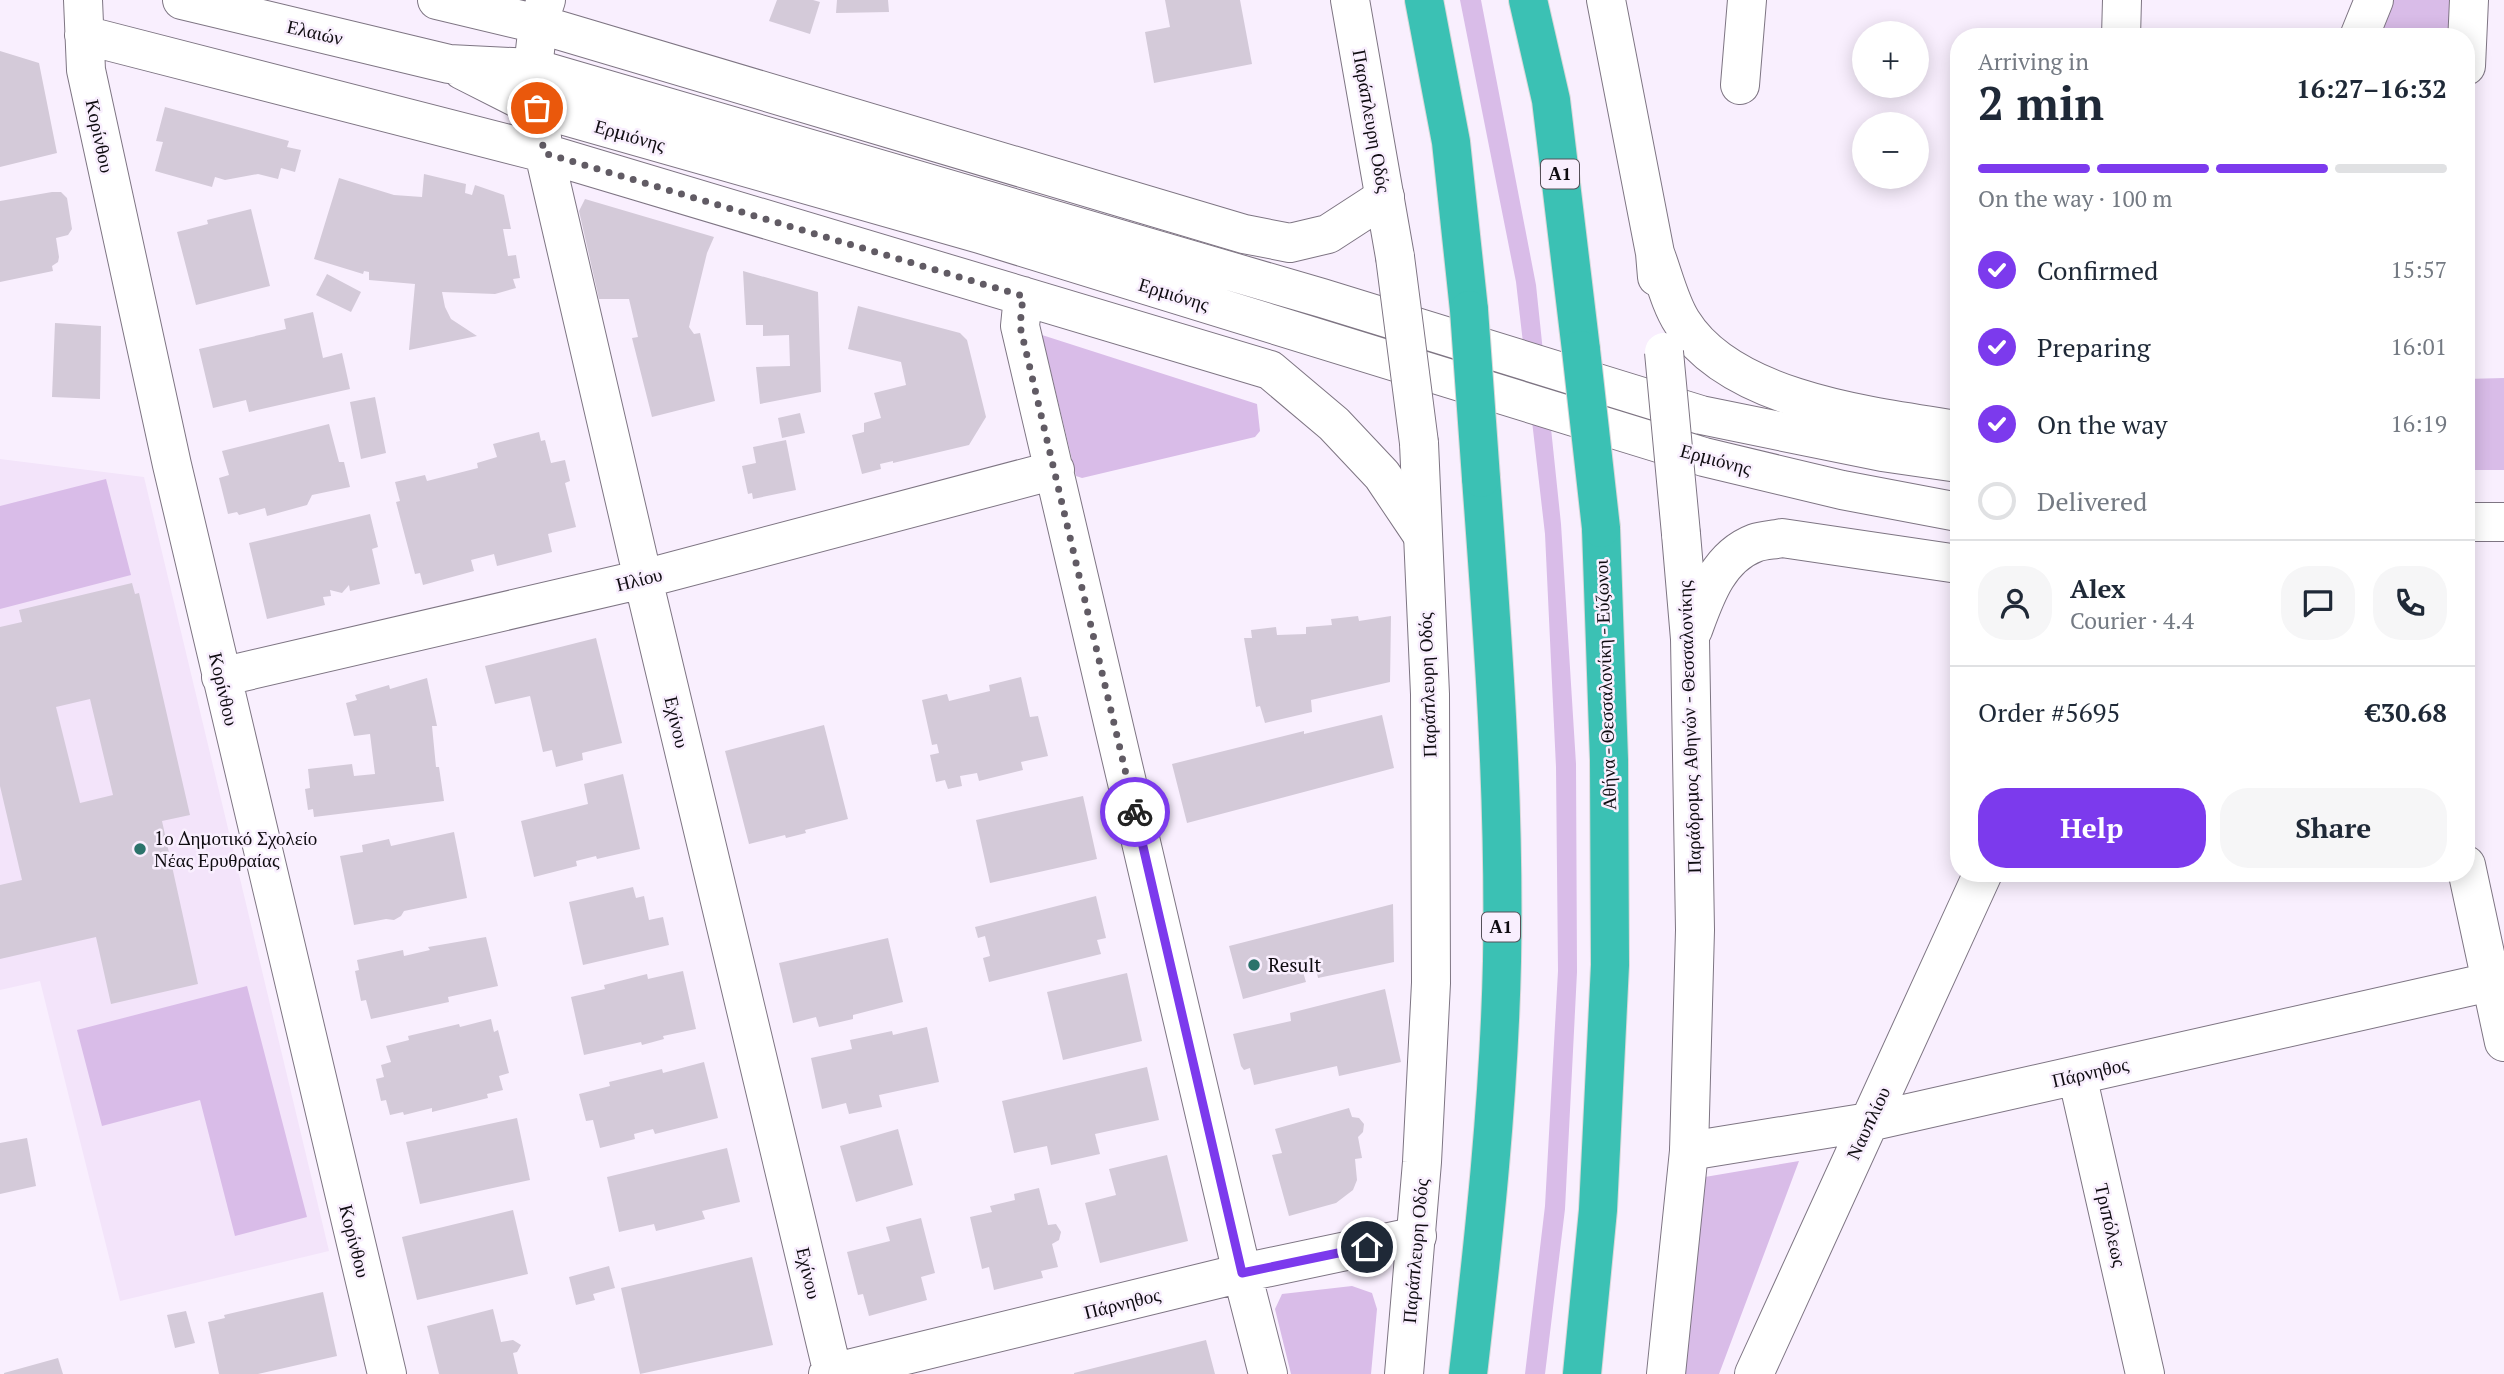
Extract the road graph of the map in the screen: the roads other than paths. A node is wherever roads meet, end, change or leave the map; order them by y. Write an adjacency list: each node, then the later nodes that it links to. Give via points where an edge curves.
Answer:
1 (182, 0): 16 (street, Ελαιών)
2 (437, 0): 11 (street)
3 (1350, 0): 21 (street, Παράπλευρη Οδός)
4 (1424, 0): 48 (highway, Α1, bridge, via 1451,142 1469,310 1500,777 1502,962 1487,1206)
5 (1528, 0): 49 (highway, Αθήνα - Θεσσαλονίκη - Εύζωνοι / Α1, bridge, via 1551,100 1601,528 1610,965 1598,1210)
6 (1606, 0): 22 (street, Παράδρομος Αθηνών - Θεσσαλονίκης)
7 (1747, 0): 18 (street)
8 (2122, 0): 13 (street)
9 (2374, 0): 14 (street)
10 (2469, 0): 15 (street)
11 (542, 12): 17 (street, Εχίνου); 21 (street, via 1256,236 1290,243 1328,233)
12 (83, 18): 20 (street); 34 (street, Κορίνθου, via 86,70)
13 (2121, 28)
14 (2363, 28)
15 (2468, 28)
16 (449, 64): 17 (street, Ερμιόνης); 19 (street, Ερμιόνης)
17 (533, 68): 19 (street, Εχίνου); 25 (street, Ερμιόνης, via 1322,298 1701,415)
18 (1740, 85)
19 (537, 108): 20 (street, Εχίνου); 27 (street, Ερμιόνης, via 980,234 1704,457)
20 (544, 153): 23 (street); 32 (street, Εχίνου)
21 (1385, 197): 30 (street, Παράπλευρη Οδός, bridge, via 1419,443)
22 (1655, 253): 24 (street, via 1681,322 1724,366 1795,396 1846,411); 33 (street, Παράδρομος Αθηνών - Θεσσαλονίκης, bridge)
23 (1023, 296): 26 (street, via 1020,326); 30 (street, via 1270,370 1334,424 1382,475)
24 (1950, 429)
25 (1950, 462)
26 (1055, 470): 32 (street, Ηλίου); 43 (street)
27 (1950, 510)
28 (2475, 522): 29 (street)
29 (2504, 522)
30 (1421, 533): 42 (street, Παράπλευρη Οδός, via 1430,694 1432,983)
31 (1950, 563): 33 (street, via 1782,538 1754,543 1719,571)
32 (643, 579): 34 (street, Ηλίου); 45 (street, Εχίνου)
33 (1690, 639): 41 (street, Παράδρομος Αθηνών - Θεσσαλονίκης, via 1695,930)
34 (220, 677): 44 (street, Κορίνθου)
35 (1979, 882): 40 (street, Ναυπλίου)
36 (2470, 882): 37 (street)
37 (2490, 982): 38 (street); 39 (street, Πάρνηθος)
38 (2504, 1042)
39 (2077, 1075): 40 (street, Πάρνηθος); 52 (street, Τριπόλεως)
40 (1868, 1122): 41 (street, Πάρνηθος); 51 (street, Ναυπλίου)
41 (1689, 1151): 50 (street, Παράδρομος Αθηνών - Θεσσαλονίκης)
42 (1417, 1236): 43 (street, Πάρνηθος); 47 (street, Παράπλευρη Οδός)
43 (1242, 1273): 45 (street, Πάρνηθος); 46 (street)
44 (387, 1374)
45 (831, 1374)
46 (1268, 1374)
47 (1405, 1374)
48 (1468, 1374)
49 (1583, 1374)
50 (1666, 1374)
51 (1754, 1374)
52 (2145, 1374)

